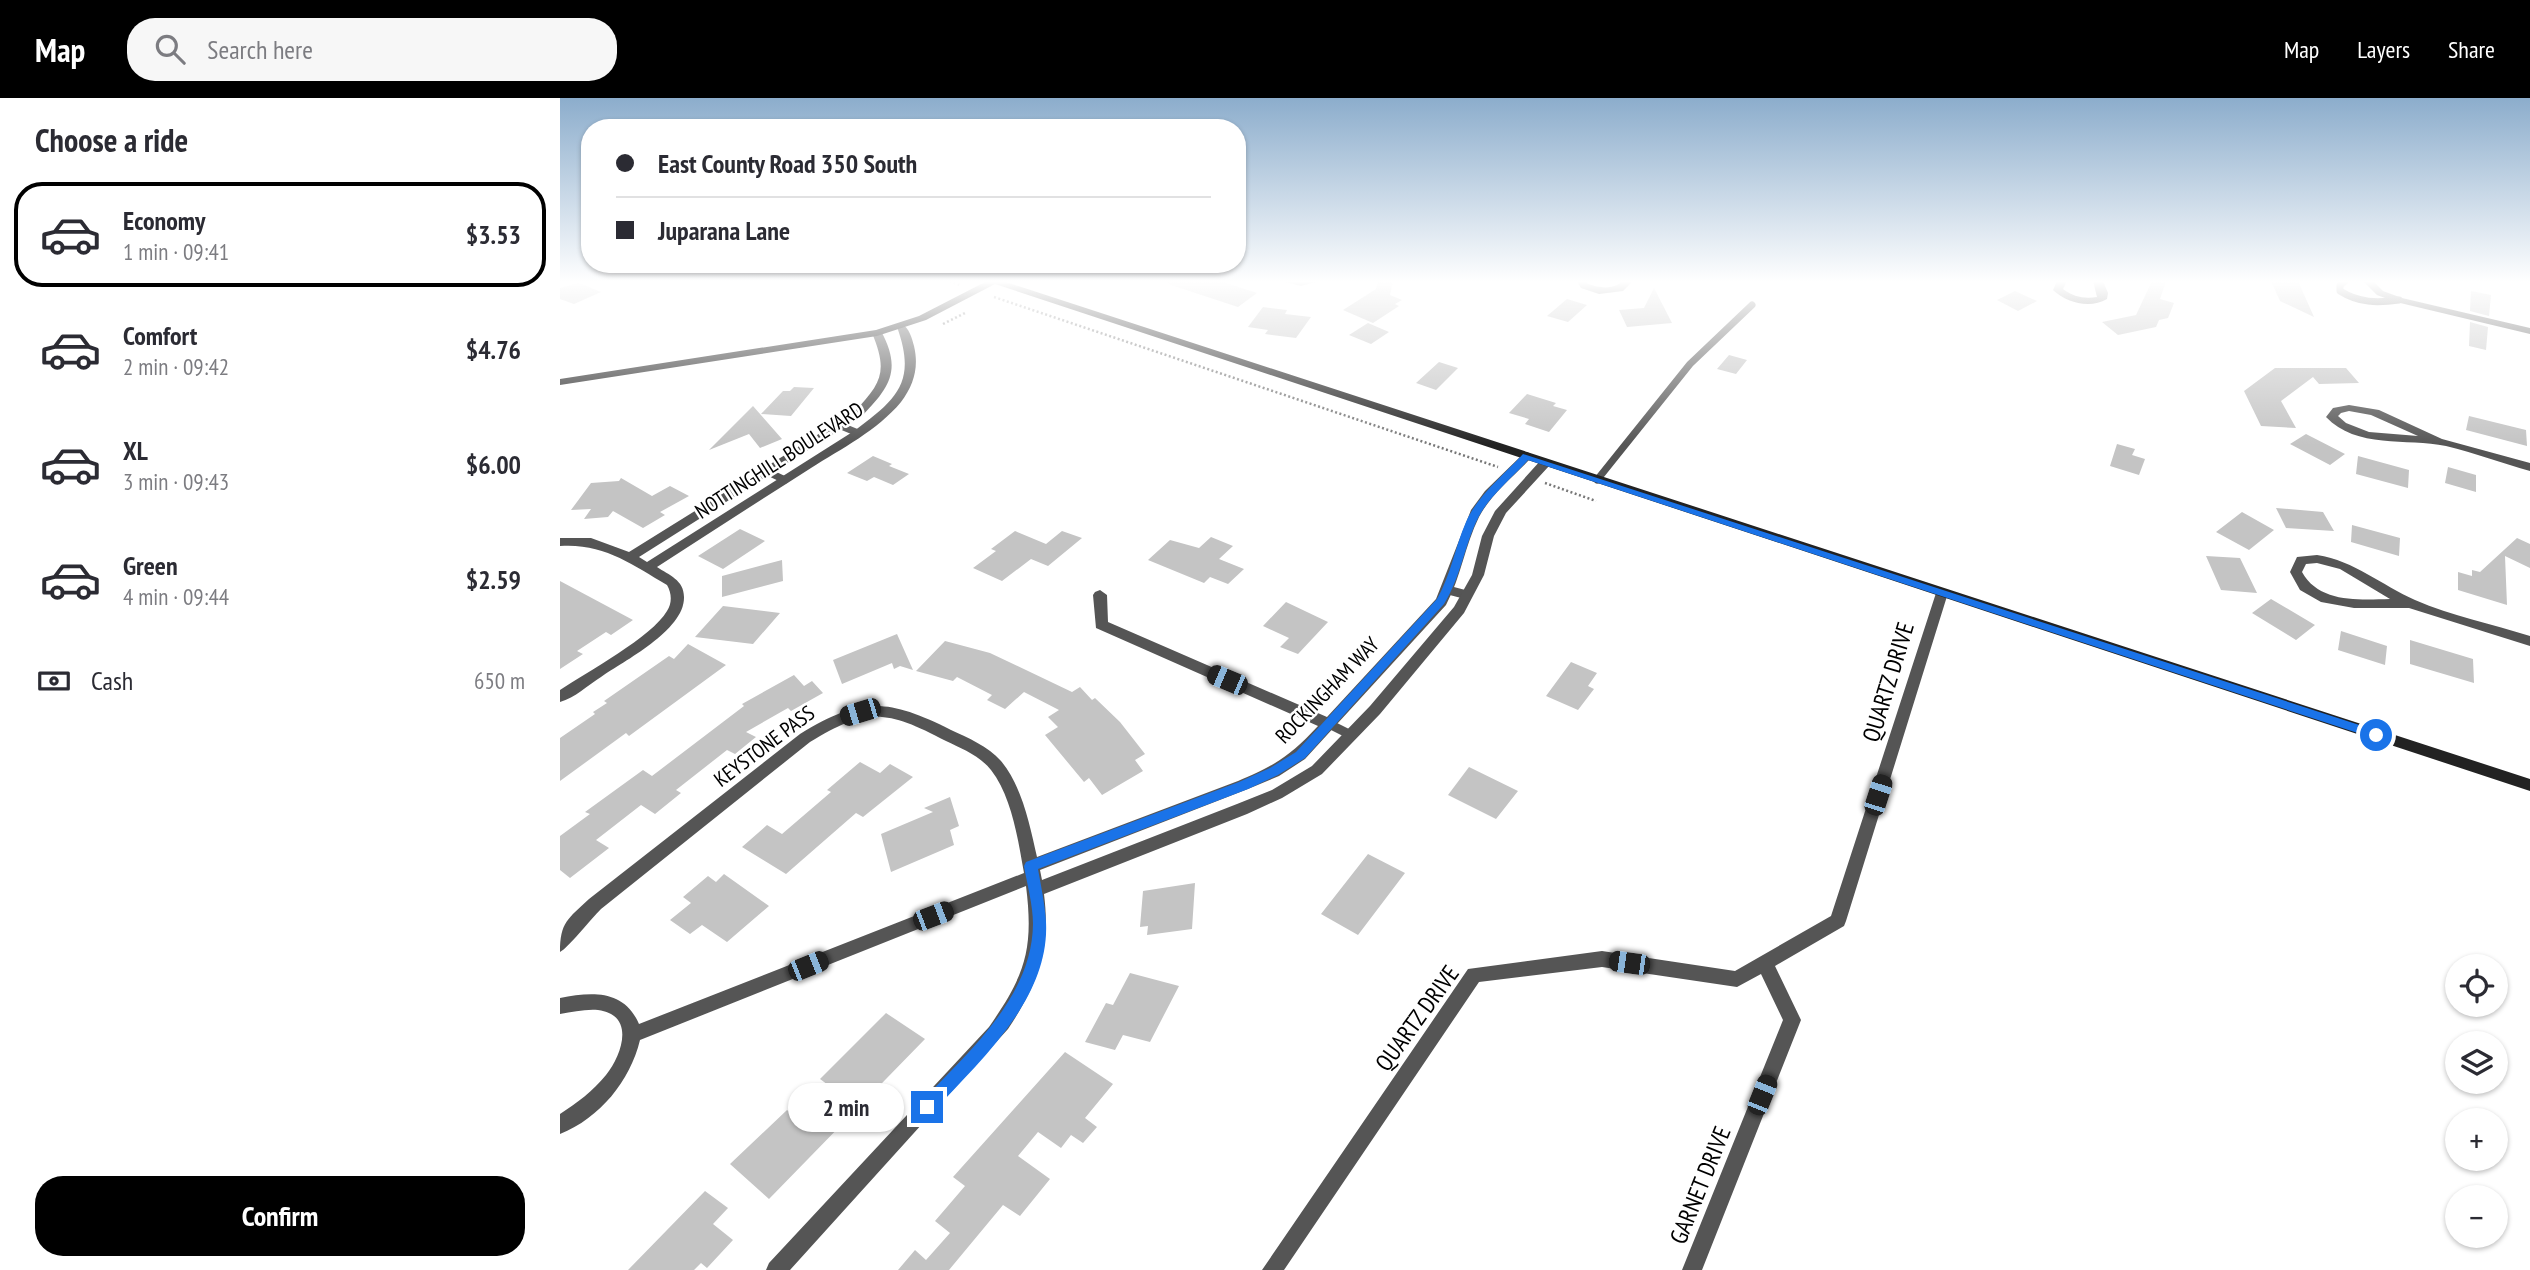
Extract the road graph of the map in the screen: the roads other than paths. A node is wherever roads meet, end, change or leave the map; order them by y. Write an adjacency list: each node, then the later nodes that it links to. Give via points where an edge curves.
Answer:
1 (860, 336): 6 (street)
2 (878, 336): 7 (street, NOTTINGHILL BOULEVARD, via 889,367 881,391)
3 (905, 336): 8 (street, NOTTINGHILL BOULEVARD, via 913,360 908,384 887,411)
4 (1161, 336): 10 (street)
5 (1720, 336): 15 (lane, via 1690,364)
6 (560, 382)
7 (841, 426): 8 (lane); 13 (street, NOTTINGHILL BOULEVARD)
8 (858, 433): 14 (street, NOTTINGHILL BOULEVARD)
9 (2438, 441): 9 (street, via 2366,409 2349,407 2332,417 2339,426 2357,433); 12 (street)
10 (1527, 456): 11 (street); 19 (street, ROCKINGHAM WAY, via 1479,507)
11 (1545, 463): 15 (street); 22 (street, ROCKINGHAM WAY, via 1502,511)
12 (2530, 467)
13 (768, 472): 14 (lane); 17 (street, NOTTINGHILL BOULEVARD)
14 (785, 480): 18 (street, NOTTINGHILL BOULEVARD)
15 (1597, 480): 20 (street)
16 (560, 542): 17 (street, via 601,543)
17 (629, 558): 18 (street)
18 (648, 567): 25 (street, via 677,590 674,612 652,636)
19 (1448, 590): 22 (lane); 26 (street, ROCKINGHAM WAY)
20 (1942, 593): 28 (street); 31 (street, QUARTZ DRIVE, via 1839,921)
21 (1100, 595): 26 (street, via 1101,625)
22 (1467, 595): 27 (street, ROCKINGHAM WAY)
23 (2409, 603): 23 (street, via 2343,564 2317,557 2301,560 2296,572 2306,589 2328,600); 24 (street)
24 (2530, 641)
25 (560, 697)
26 (1329, 724): 27 (lane); 29 (street, ROCKINGHAM WAY, via 1300,755 1274,772)
27 (1351, 735): 29 (street, ROCKINGHAM WAY, via 1317,770 1277,794)
28 (2530, 785)
29 (1033, 877): 30 (street, KEYSTONE PASS, via 1012,797 995,765 911,716 860,712 805,738 595,904); 33 (street, ROCKINGHAM WAY); 35 (street, KEYSTONE PASS, via 1040,923 1037,949 1015,1005 983,1046)
30 (560, 944)
31 (1764, 963): 36 (street, QUARTZ DRIVE, via 1737,979 1602,960 1474,975); 37 (street, GARNET DRIVE, via 1792,1020)
32 (560, 1006): 33 (street, via 595,1000 610,1003 630,1021)
33 (632, 1035): 34 (street, via 616,1076 582,1111)
34 (560, 1125)
35 (776, 1270)
36 (1272, 1270)
37 (1692, 1270)

